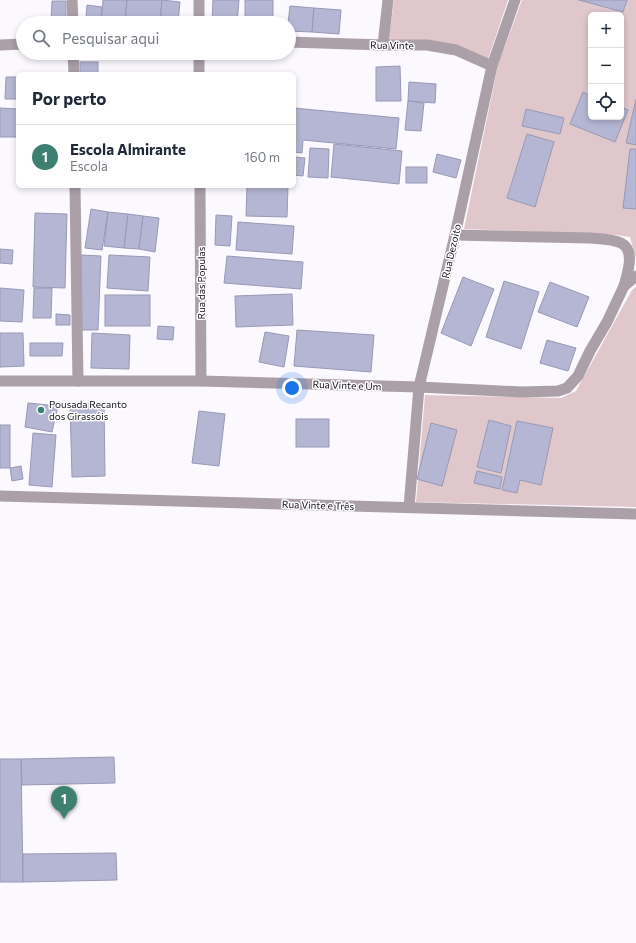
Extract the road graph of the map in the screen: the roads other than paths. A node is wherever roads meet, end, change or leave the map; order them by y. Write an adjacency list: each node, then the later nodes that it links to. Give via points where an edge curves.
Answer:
1 (72, 0): 5 (street)
2 (198, 0): 6 (street)
3 (388, 0): 10 (street)
4 (515, 0): 13 (street, Rua Dezoito)
5 (73, 16)
6 (199, 16)
7 (296, 42): 10 (street, Rua Vinte)
8 (16, 44): 9 (street)
9 (0, 45)
10 (383, 45): 13 (street, Rua Vinte, via 427,45 456,50)
11 (73, 60): 14 (street)
12 (199, 60): 15 (street)
13 (492, 66): 18 (street, Rua Dezoito)
14 (74, 72)
15 (199, 72)
16 (75, 188): 21 (street)
17 (200, 188): 22 (street, Rua das Populas)
18 (455, 235): 20 (street, via 590,238 622,243 630,261); 24 (street, Rua Dezoito)
19 (636, 276): 20 (street)
20 (624, 286): 24 (street, Rua Vinte e Um, via 578,376 567,388 558,391 522,392)
21 (78, 381): 22 (street, Rua Vinte e Um); 23 (street, Rua Vinte e Um)
22 (201, 381): 24 (street, Rua Vinte e Um)
23 (0, 382)
24 (419, 387): 26 (street, Rua Dezoito)
25 (0, 496): 26 (street, Rua Vinte e Três)
26 (409, 507): 27 (street, Rua Vinte e Três)
27 (636, 514)

